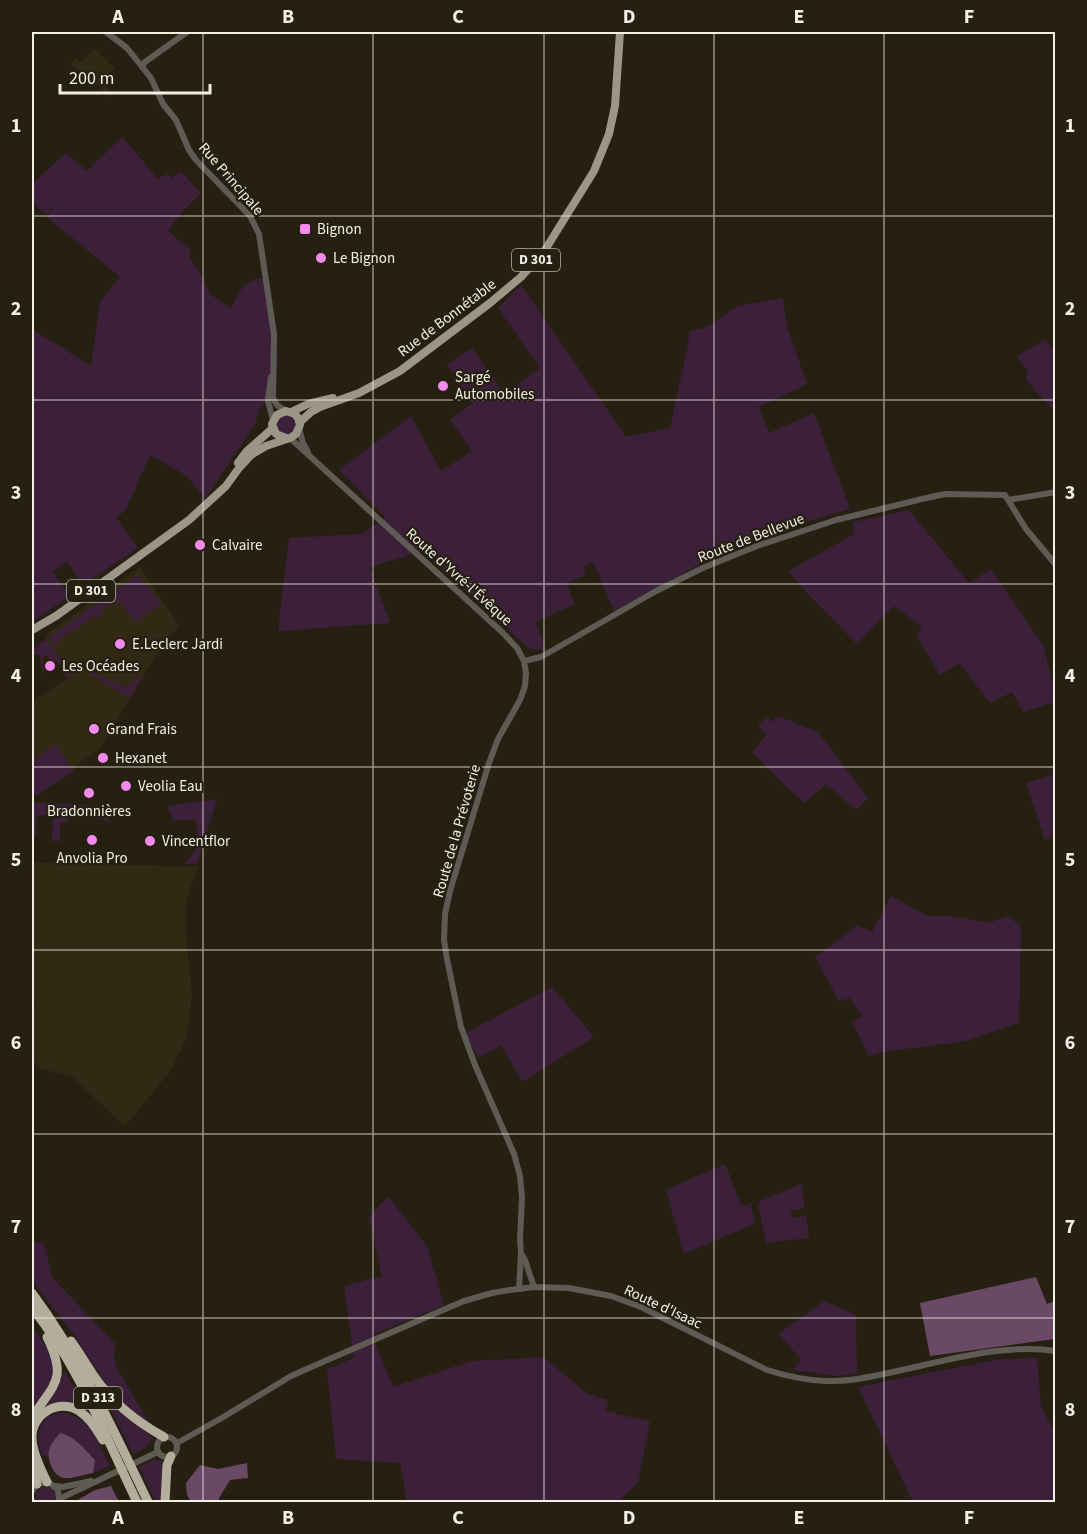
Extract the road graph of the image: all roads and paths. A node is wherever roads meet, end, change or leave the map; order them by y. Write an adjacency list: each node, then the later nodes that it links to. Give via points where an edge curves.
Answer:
1 (106, 32): 4 (street, Rue Principale, via 127,48)
2 (187, 32): 4 (street)
3 (620, 32): 6 (main road, Rue de Bonnétable / D 301, via 609,134 594,171 545,250 490,303 400,371)
4 (142, 67): 5 (street, Rue Principale, via 196,160 244,209 259,234 273,322)
5 (274, 368): 7 (street, via 273,398); 8 (street, via 267,397)
6 (369, 388): 7 (main road, D 301); 9 (main road, D 301, via 320,407)
7 (289, 412): 8 (main road, via 280,413); 9 (main road, via 295,414)
8 (273, 424): 10 (main road, via 276,434); 14 (main road, D 301, via 247,451)
9 (299, 425): 10 (main road, via 296,434); 11 (street)
10 (288, 438): 11 (street, Route d'Yvré-l'Évêque); 14 (main road, D 301, via 251,455)
11 (310, 455): 19 (street, Route d'Yvré-l'Évêque, via 502,632)
12 (1056, 492): 13 (street, Route de Bellevue)
13 (1006, 497): 15 (street); 19 (street, Route de Bellevue, via 945,494 836,520 757,546 656,591 541,657)
14 (207, 505): 16 (main road, D 301)
15 (1056, 565)
16 (44, 623): 17 (main road, D 301); 18 (main road, D 301)
17 (32, 630)
18 (32, 635)
19 (524, 661): 20 (street, Route de la Prévoterie, via 525,686 489,763 450,891 444,940 467,1045 518,1168)
20 (521, 1254): 21 (street, Route de la Prévoterie); 22 (street, Route de la Prévoterie)
21 (534, 1287): 22 (street, Route d'Isaac); 25 (street, Route d'Isaac, via 611,1296 767,1370 817,1380 861,1379 1004,1350)
22 (519, 1289): 28 (street, Route d'Isaac, via 464,1301 291,1376)
23 (32, 1293): 24 (highway, D 313)
24 (37, 1310): 26 (highway, D 313, via 58,1368 53,1387); 27 (highway, D 313, via 63,1330 107,1393); 32 (highway, D 313, via 82,1384); 37 (highway, D 313, via 67,1344)
25 (1056, 1351)
26 (32, 1418)
27 (164, 1437): 28 (street); 29 (street, via 158,1441)
28 (177, 1443): 30 (street)
29 (158, 1452): 30 (street); 33 (street)
30 (171, 1456): 38 (highway)
31 (32, 1460): 34 (highway)
32 (119, 1464): 34 (highway, D 313, via 82,1412 72,1407 56,1407 41,1415 32,1431); 36 (highway, D 313)
33 (103, 1478): 34 (street); 35 (street)
34 (39, 1488): 35 (street, via 59,1494)
35 (58, 1501)
36 (137, 1503)
37 (148, 1503)
38 (165, 1503)

